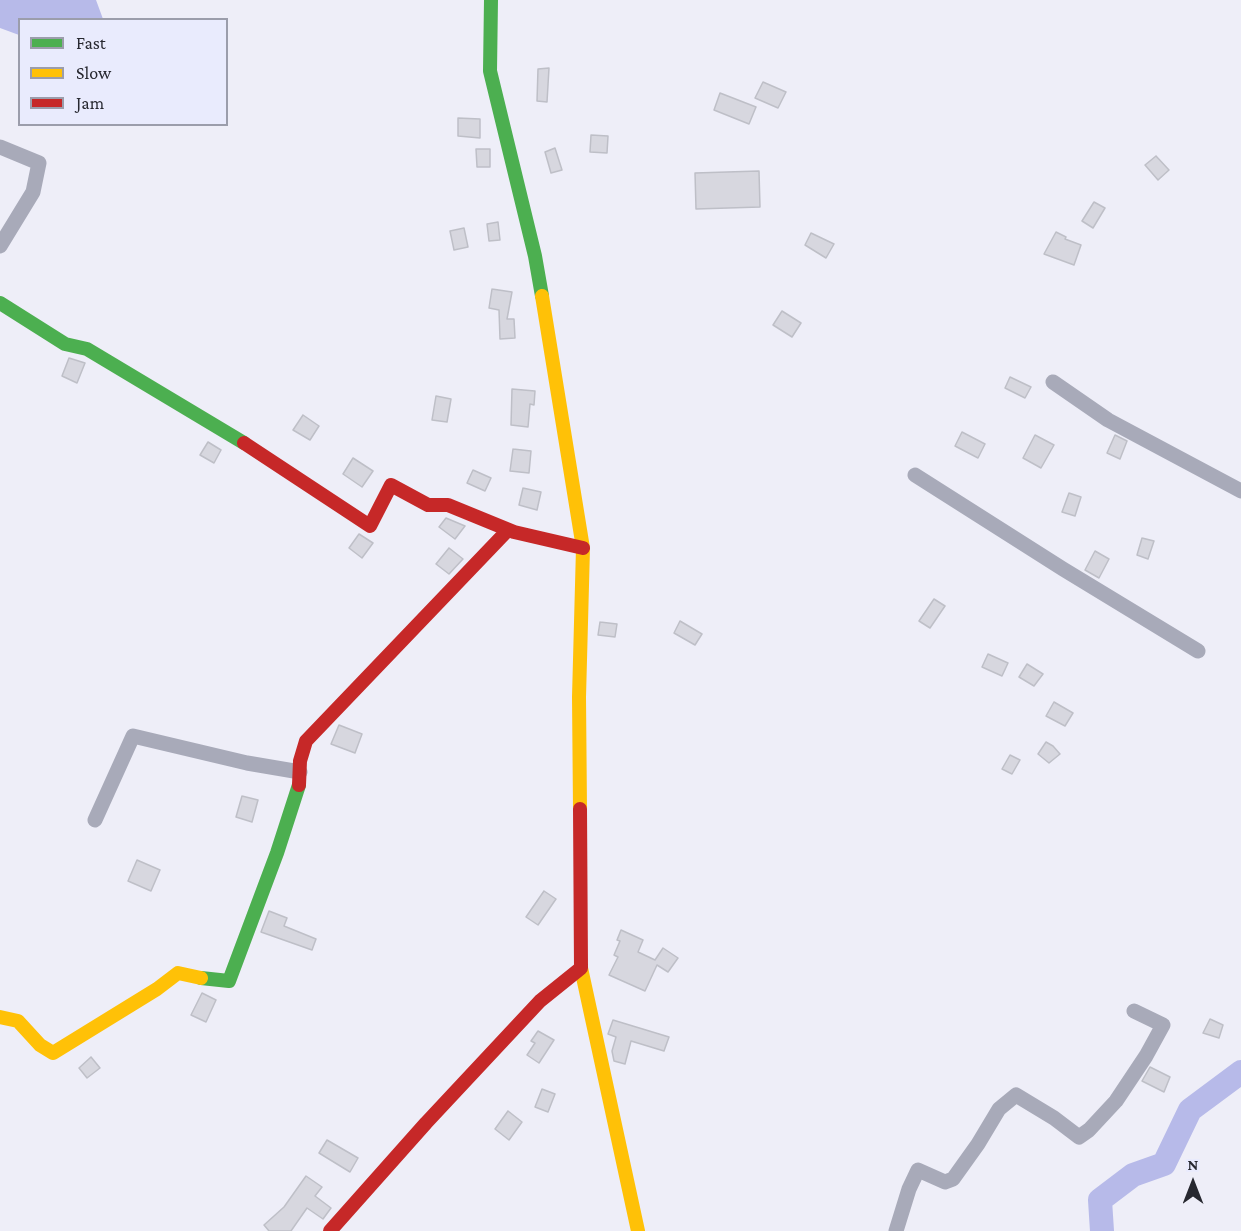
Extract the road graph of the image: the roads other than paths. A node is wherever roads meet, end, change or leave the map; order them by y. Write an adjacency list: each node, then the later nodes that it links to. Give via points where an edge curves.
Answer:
1 (491, 0): 9 (street, via 490,71 535,256)
2 (0, 147): 3 (street, via 39,163 33,192)
3 (0, 246)
4 (0, 303): 8 (street, via 65,344 87,348 256,450 370,526 391,484 428,506 448,505)
5 (1053, 382): 7 (street, via 1108,420)
6 (915, 476): 10 (street)
7 (1241, 491)
8 (508, 530): 9 (street); 11 (street, via 306,741)
9 (583, 548): 13 (street, via 579,697)
10 (1198, 651)
11 (300, 772): 12 (street, via 247,764 133,736); 15 (street, via 300,784 277,853 229,981 178,973 53,1053 18,1021)
12 (95, 820)
13 (581, 968): 16 (street, via 540,1001); 17 (street)
14 (1134, 1011): 18 (street, via 1164,1025 1116,1101 1089,1130 1078,1137 1016,1095 999,1109 953,1179 945,1182 918,1170)
15 (0, 1017)
16 (330, 1231)
17 (638, 1231)
18 (896, 1231)

